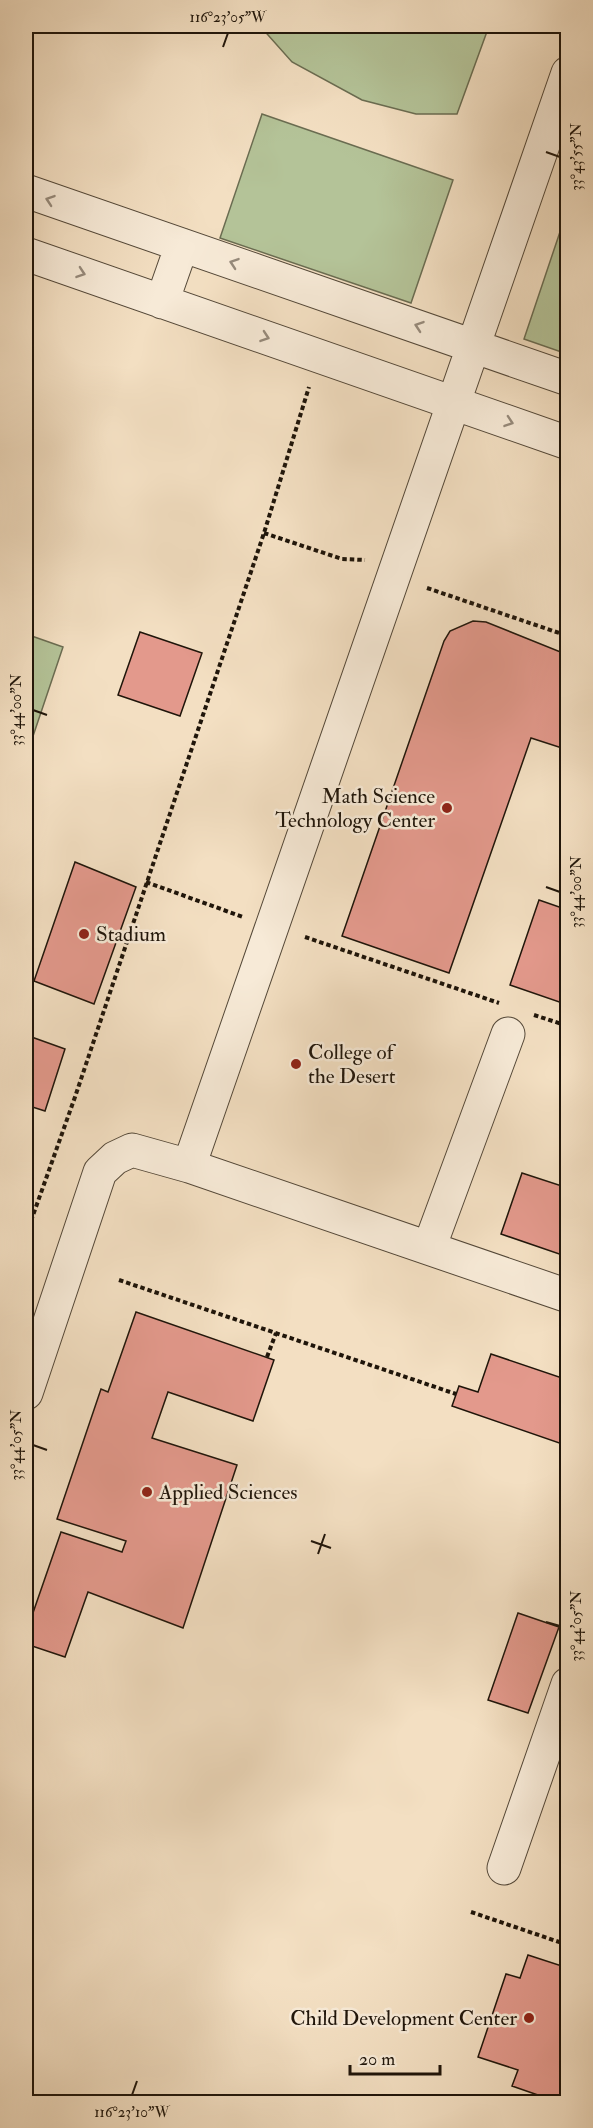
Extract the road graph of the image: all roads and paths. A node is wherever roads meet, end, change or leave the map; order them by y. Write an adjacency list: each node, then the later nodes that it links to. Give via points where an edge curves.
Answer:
1 (567, 73): 6 (street)
2 (26, 191): 3 (street, one-way to 2)
3 (182, 245): 5 (street); 6 (street, one-way to 3)
4 (26, 254): 5 (street, one-way to 5)
5 (162, 302): 9 (street, one-way to 9)
6 (474, 345): 7 (street); 9 (street)
7 (567, 379)
8 (310, 386): 11 (path)
9 (454, 403): 10 (street, one-way to 10); 20 (street)
10 (567, 443)
11 (264, 533): 12 (path, via 342,559); 15 (path)
12 (369, 559)
13 (427, 588): 14 (path)
14 (567, 636)
15 (146, 882): 16 (path); 21 (path)
16 (247, 918)
17 (305, 936): 18 (path)
18 (512, 1017): 19 (path); 22 (street)
19 (567, 1026)
20 (189, 1166): 22 (street); 27 (street, via 132,1150 115,1158 100,1172)
21 (26, 1234)
22 (429, 1248): 24 (street)
23 (119, 1280): 25 (path)
24 (567, 1296)
25 (276, 1333): 26 (path); 28 (path)
26 (267, 1357)
27 (26, 1393)
28 (456, 1394)
29 (567, 1684): 30 (street)
30 (504, 1868)
31 (471, 1912): 32 (path)
32 (567, 1945)

